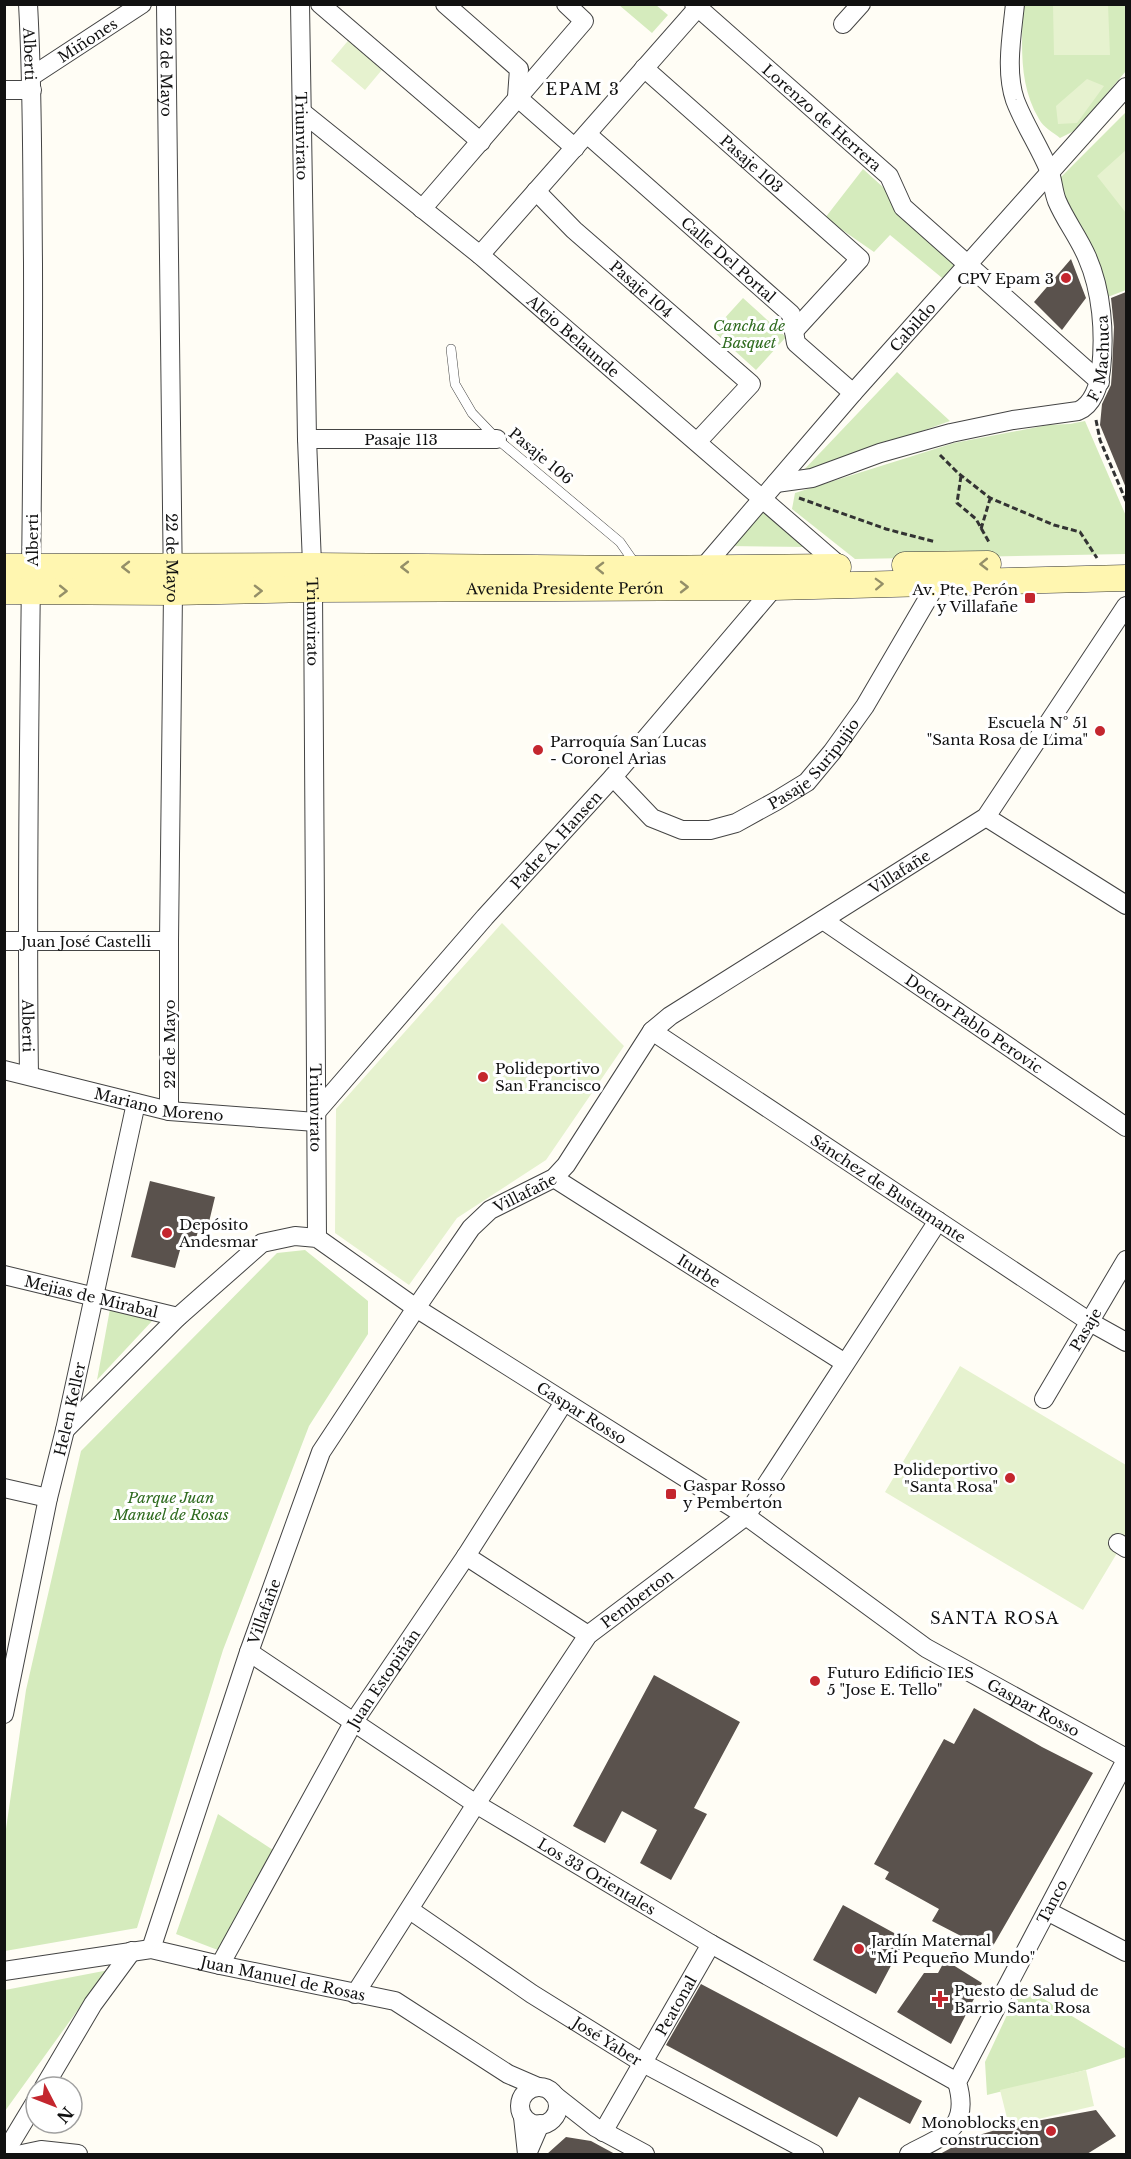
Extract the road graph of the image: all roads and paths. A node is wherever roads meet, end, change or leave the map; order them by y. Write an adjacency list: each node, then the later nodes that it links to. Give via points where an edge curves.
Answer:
1 (28, 4): 13 (street, Alberti)
2 (142, 4): 13 (street, Miñones)
3 (166, 4): 44 (street, 22 de Mayo)
4 (300, 4): 17 (street, Triunvirato)
5 (320, 4): 19 (street)
6 (445, 4): 16 (street, via 519,69)
7 (566, 4): 16 (street, via 584,21)
8 (861, 4): 11 (street)
9 (1015, 4): 20 (street, F. Machuca, via 1011,71 1015,99)
10 (698, 6): 12 (street); 24 (street, Lorenzo de Herrera, via 889,176 903,207)
11 (843, 24)
12 (644, 68): 18 (street); 25 (street, Pasaje 103, via 860,258)
13 (32, 83): 15 (street); 52 (street, Alberti)
14 (1126, 87): 20 (street, Cabildo)
15 (4, 90)
16 (517, 97): 18 (street, Calle Del Portal); 19 (street)
17 (302, 112): 22 (street, Alejo Belaunde); 30 (street, Triunvirato)
18 (581, 141): 21 (street); 25 (street, Calle Del Portal, via 791,314)
19 (481, 142): 22 (street)
20 (1050, 172): 24 (street, Cabildo); 27 (street, F. Machuca, via 1057,201 1088,259 1096,283 1103,352)
21 (536, 191): 23 (street); 33 (street, Pasaje 104, via 574,230 751,384)
22 (422, 209): 23 (street, Alejo Belaunde)
23 (480, 255): 33 (street, Alejo Belaunde)
24 (968, 264): 27 (street, Lorenzo de Herrera); 28 (street, Cabildo)
25 (794, 331): 28 (street, Calle Del Portal, via 795,343)
26 (451, 349): 31 (lane, Pasaje 106, via 455,384 472,413)
27 (1100, 382): 32 (street, F. Machuca, via 1086,408 1078,411 1013,420)
28 (853, 393): 35 (street, Cabildo)
29 (1096, 414): 38 (path, via 1100,440)
30 (307, 439): 31 (street, Pasaje 113); 49 (street, Triunvirato)
31 (497, 439): 46 (lane, Pasaje 106, via 620,542)
32 (925, 440): 34 (path); 35 (street, F. Machuca, via 812,478)
33 (697, 442): 36 (street, Alejo Belaunde)
34 (961, 476): 37 (path); 39 (path, via 957,503 976,519)
35 (776, 483): 36 (street, Cabildo); 48 (path, via 791,495 886,530 936,542)
36 (763, 498): 45 (street, Alejo Belaunde); 47 (street, Cabildo)
37 (990, 498): 39 (path); 40 (path, via 1080,532)
38 (1126, 501)
39 (981, 529): 42 (path)
40 (1100, 562): 41 (main road, Avenida Presidente Perón); 42 (main road, Avenida Presidente Perón)
41 (1126, 562)
42 (1002, 563): 48 (main road, Avenida Presidente Perón, one-way to 48)
43 (4, 567): 52 (main road, Avenida Presidente Perón)
44 (173, 567): 49 (main road, Avenida Presidente Perón); 52 (main road, Avenida Presidente Perón, one-way to 52); 54 (street, 22 de Mayo)
45 (841, 567): 48 (main road, Avenida Presidente Perón); 50 (main road, Avenida Presidente Perón)
46 (639, 569): 47 (main road, Avenida Presidente Perón); 49 (main road, Avenida Presidente Perón, one-way to 49)
47 (702, 569): 50 (main road, Avenida Presidente Perón)
48 (943, 573): 50 (main road, Avenida Presidente Perón, one-way to 48); 51 (main road, Avenida Presidente Perón); 56 (street, Pasaje Suripujio, via 865,706 807,782 736,823 710,830 682,830 652,818)
49 (312, 578): 50 (main road, Avenida Presidente Perón, one-way to 50); 54 (main road, Avenida Presidente Perón, one-way to 49); 68 (street, Triunvirato)
50 (783, 578): 56 (street, Padre A. Hansen)
51 (1126, 578)
52 (32, 579): 53 (main road, Avenida Presidente Perón); 54 (main road, Avenida Presidente Perón, one-way to 54); 61 (street, Alberti)
53 (4, 591)
54 (173, 592): 62 (street, 22 de Mayo)
55 (1126, 606): 57 (street, Villafañe)
56 (613, 777): 68 (street, Padre A. Hansen, via 485,917)
57 (986, 817): 58 (street); 59 (street, Villafañe)
58 (1126, 906)
59 (823, 920): 63 (street, Villafañe); 69 (street, Doctor Pablo Perovic)
60 (4, 940): 61 (street, Juan José Castelli)
61 (27, 941): 62 (street, Juan José Castelli); 65 (street, Alberti)
62 (169, 941): 67 (street, 22 de Mayo)
63 (652, 1031): 70 (street, Villafañe); 71 (street, Sánchez de Bustamante)
64 (4, 1070): 65 (street, Mariano Moreno)
65 (29, 1075): 66 (street, Mariano Moreno)
66 (136, 1103): 67 (street, Mariano Moreno); 75 (street, Helen Keller)
67 (169, 1111): 68 (street, Mariano Moreno)
68 (317, 1116): 72 (street, Triunvirato)
69 (1126, 1127)
70 (554, 1178): 76 (street, Villafañe, via 490,1210 471,1228); 80 (street, Iturbe)
71 (938, 1221): 78 (street, Sánchez de Bustamante); 80 (street, Pemberton)
72 (318, 1238): 76 (street, Gaspar Rosso); 77 (street, via 295,1236 262,1244)
73 (1126, 1260): 78 (street, Pasaje)
74 (4, 1275): 75 (street, Mejias de Mirabal)
75 (95, 1296): 77 (street, Mejias de Mirabal); 83 (street, Helen Keller)
76 (416, 1308): 82 (street, Gaspar Rosso); 89 (street, Villafañe, via 321,1452)
77 (178, 1317): 83 (street)
78 (1090, 1322): 79 (street, Sánchez de Bustamante); 81 (street, Pasaje)
79 (1126, 1342)
80 (846, 1363): 86 (street, Pemberton)
81 (1044, 1399)
82 (564, 1402): 86 (street, Gaspar Rosso); 87 (street, Juan Estopiñán)
83 (65, 1430): 85 (street, Helen Keller)
84 (4, 1488): 85 (street)
85 (48, 1498): 90 (street, Helen Keller)
86 (746, 1516): 88 (street, Pemberton); 93 (street, Gaspar Rosso, via 926,1648)
87 (466, 1556): 88 (street); 92 (street, Juan Estopiñán)
88 (588, 1635): 94 (street, Pemberton)
89 (249, 1652): 92 (street, Los 33 Orientales); 98 (street, Villafañe)
90 (7, 1686): 91 (street, Helen Keller)
91 (4, 1714)
92 (353, 1723): 94 (street, Los 33 Orientales); 101 (street, Juan Estopiñán)
93 (1126, 1759): 96 (street, Tanco)
94 (476, 1804): 95 (street, Pemberton); 97 (street, Los 33 Orientales)
95 (410, 1910): 103 (street, Pemberton); 104 (street, José Yaber, via 532,1994)
96 (1047, 1911): 100 (street); 107 (street, Tanco)
97 (711, 1944): 104 (street, Peatonal); 107 (street, Los 33 Orientales)
98 (152, 1949): 99 (street, Juan Manuel de Rosas); 101 (street, Juan Manuel de Rosas)
99 (132, 1951): 102 (street, Juan Manuel de Rosas); 106 (street, via 93,2004)
100 (1126, 1952)
101 (220, 1965): 103 (street, Juan Manuel de Rosas)
102 (4, 1971)
103 (355, 1994): 105 (street, Juan Manuel de Rosas, via 395,2001)
104 (644, 2063): 111 (street, Peatonal); 116 (street, José Yaber)
105 (508, 2074): 108 (street, Juan Manuel de Rosas); 109 (street)
106 (51, 2075)
107 (957, 2082): 117 (street, via 961,2112 953,2127)
108 (546, 2090): 109 (street, via 558,2105 557,2111); 109 (street, via 526,2091 520,2103); 111 (street, Juan Manuel de Rosas)
109 (533, 2118): 111 (street)
110 (24, 2121): 112 (street)
111 (599, 2129): 115 (street, Juan Manuel de Rosas)
112 (4, 2154)
113 (22, 2154): 114 (street, via 41,2150)
114 (78, 2154)
115 (645, 2154)
116 (814, 2154)
117 (909, 2154)

